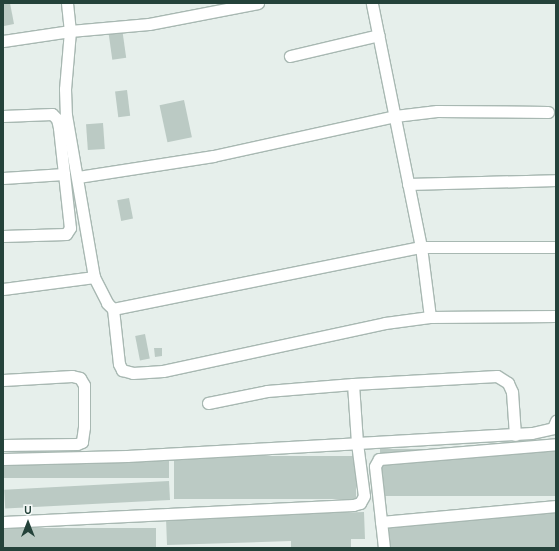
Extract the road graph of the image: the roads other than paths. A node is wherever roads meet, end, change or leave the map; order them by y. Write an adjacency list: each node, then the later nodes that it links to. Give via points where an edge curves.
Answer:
1 (67, 3): 4 (street)
2 (258, 3): 4 (street, via 149,24)
3 (372, 3): 5 (street)
4 (70, 31): 6 (street); 12 (street, via 66,115)
5 (379, 35): 7 (street); 10 (street)
6 (3, 41)
7 (290, 56)
8 (548, 112): 10 (street, via 437,111)
9 (3, 116): 11 (street, via 52,114 57,119 59,128)
10 (395, 116): 12 (street, via 213,156); 15 (street)
11 (64, 174): 13 (street); 16 (street, via 68,232)
12 (78, 177): 19 (street)
13 (3, 178)
14 (556, 180): 15 (street)
15 (408, 184): 17 (street)
16 (3, 236)
17 (421, 248): 18 (street); 21 (street); 23 (street)
18 (556, 248)
19 (94, 276): 20 (street); 21 (street, via 106,303)
20 (3, 289)
21 (113, 309): 23 (street, via 118,364 122,370 133,373 163,370 386,323)
22 (556, 316): 23 (street)
23 (430, 317)
24 (3, 380): 31 (street, via 72,376 80,378 84,384 84,427 82,442 77,444)
25 (352, 384): 26 (street, via 266,391); 28 (street, via 497,376 508,383 512,392); 29 (street)
26 (208, 403)
27 (556, 421): 28 (street, via 553,428 545,431)
28 (515, 435): 29 (street)
29 (357, 443): 32 (street, via 128,456); 34 (street, via 364,496 360,503 353,505)
30 (556, 444): 35 (street, via 379,459 375,466)
31 (3, 445)
32 (3, 459)
33 (556, 506): 35 (street)
34 (3, 522)
35 (381, 522): 36 (street)
36 (384, 548)

